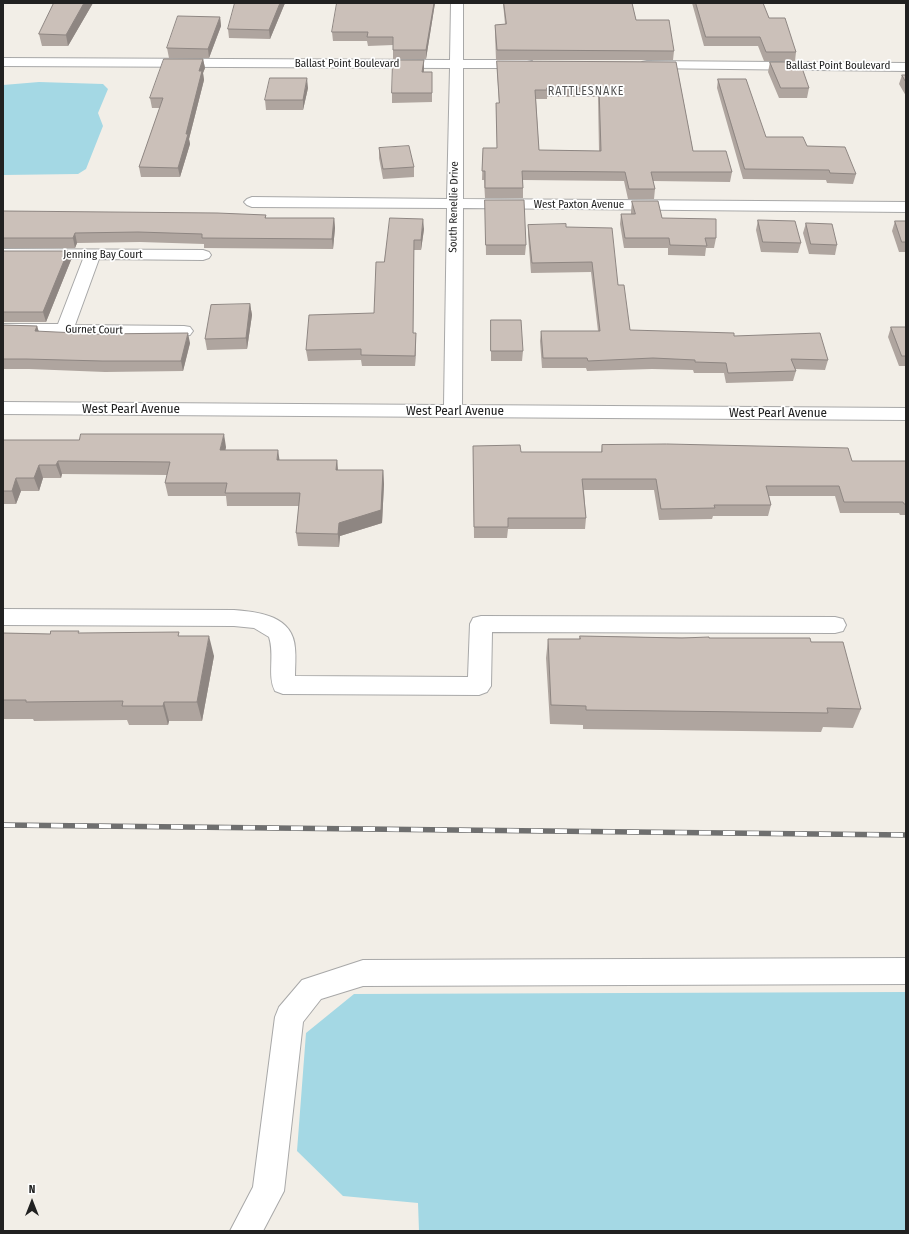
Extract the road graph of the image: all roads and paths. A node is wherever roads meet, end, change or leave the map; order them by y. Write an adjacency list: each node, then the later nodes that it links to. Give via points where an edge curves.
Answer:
1 (457, 3): 3 (street, South Renellie Drive)
2 (3, 62): 3 (street, Ballast Point Boulevard)
3 (456, 64): 4 (street, Ballast Point Boulevard); 8 (street, South Renellie Drive)
4 (543, 64)
5 (638, 65): 6 (street, Ballast Point Boulevard)
6 (906, 67)
7 (252, 202): 8 (street, West Paxton Avenue)
8 (454, 205): 9 (street, West Paxton Avenue); 17 (street, South Renellie Drive)
9 (906, 207)
10 (3, 254): 11 (street, Jenning Bay Court)
11 (93, 255): 12 (street, Jenning Bay Court); 14 (street)
12 (203, 255)
13 (3, 329): 14 (street, Gurnet Court)
14 (64, 330): 15 (street, Gurnet Court)
15 (184, 331)
16 (3, 408): 17 (street, West Pearl Avenue)
17 (453, 410): 18 (street, West Pearl Avenue)
18 (906, 414)
19 (3, 616): 20 (street, via 258,620 279,632 284,647 283,685 479,686 481,624)
20 (835, 625)
21 (906, 971): 22 (street, via 363,973 312,989 289,1017 268,1191)
22 (246, 1231)

